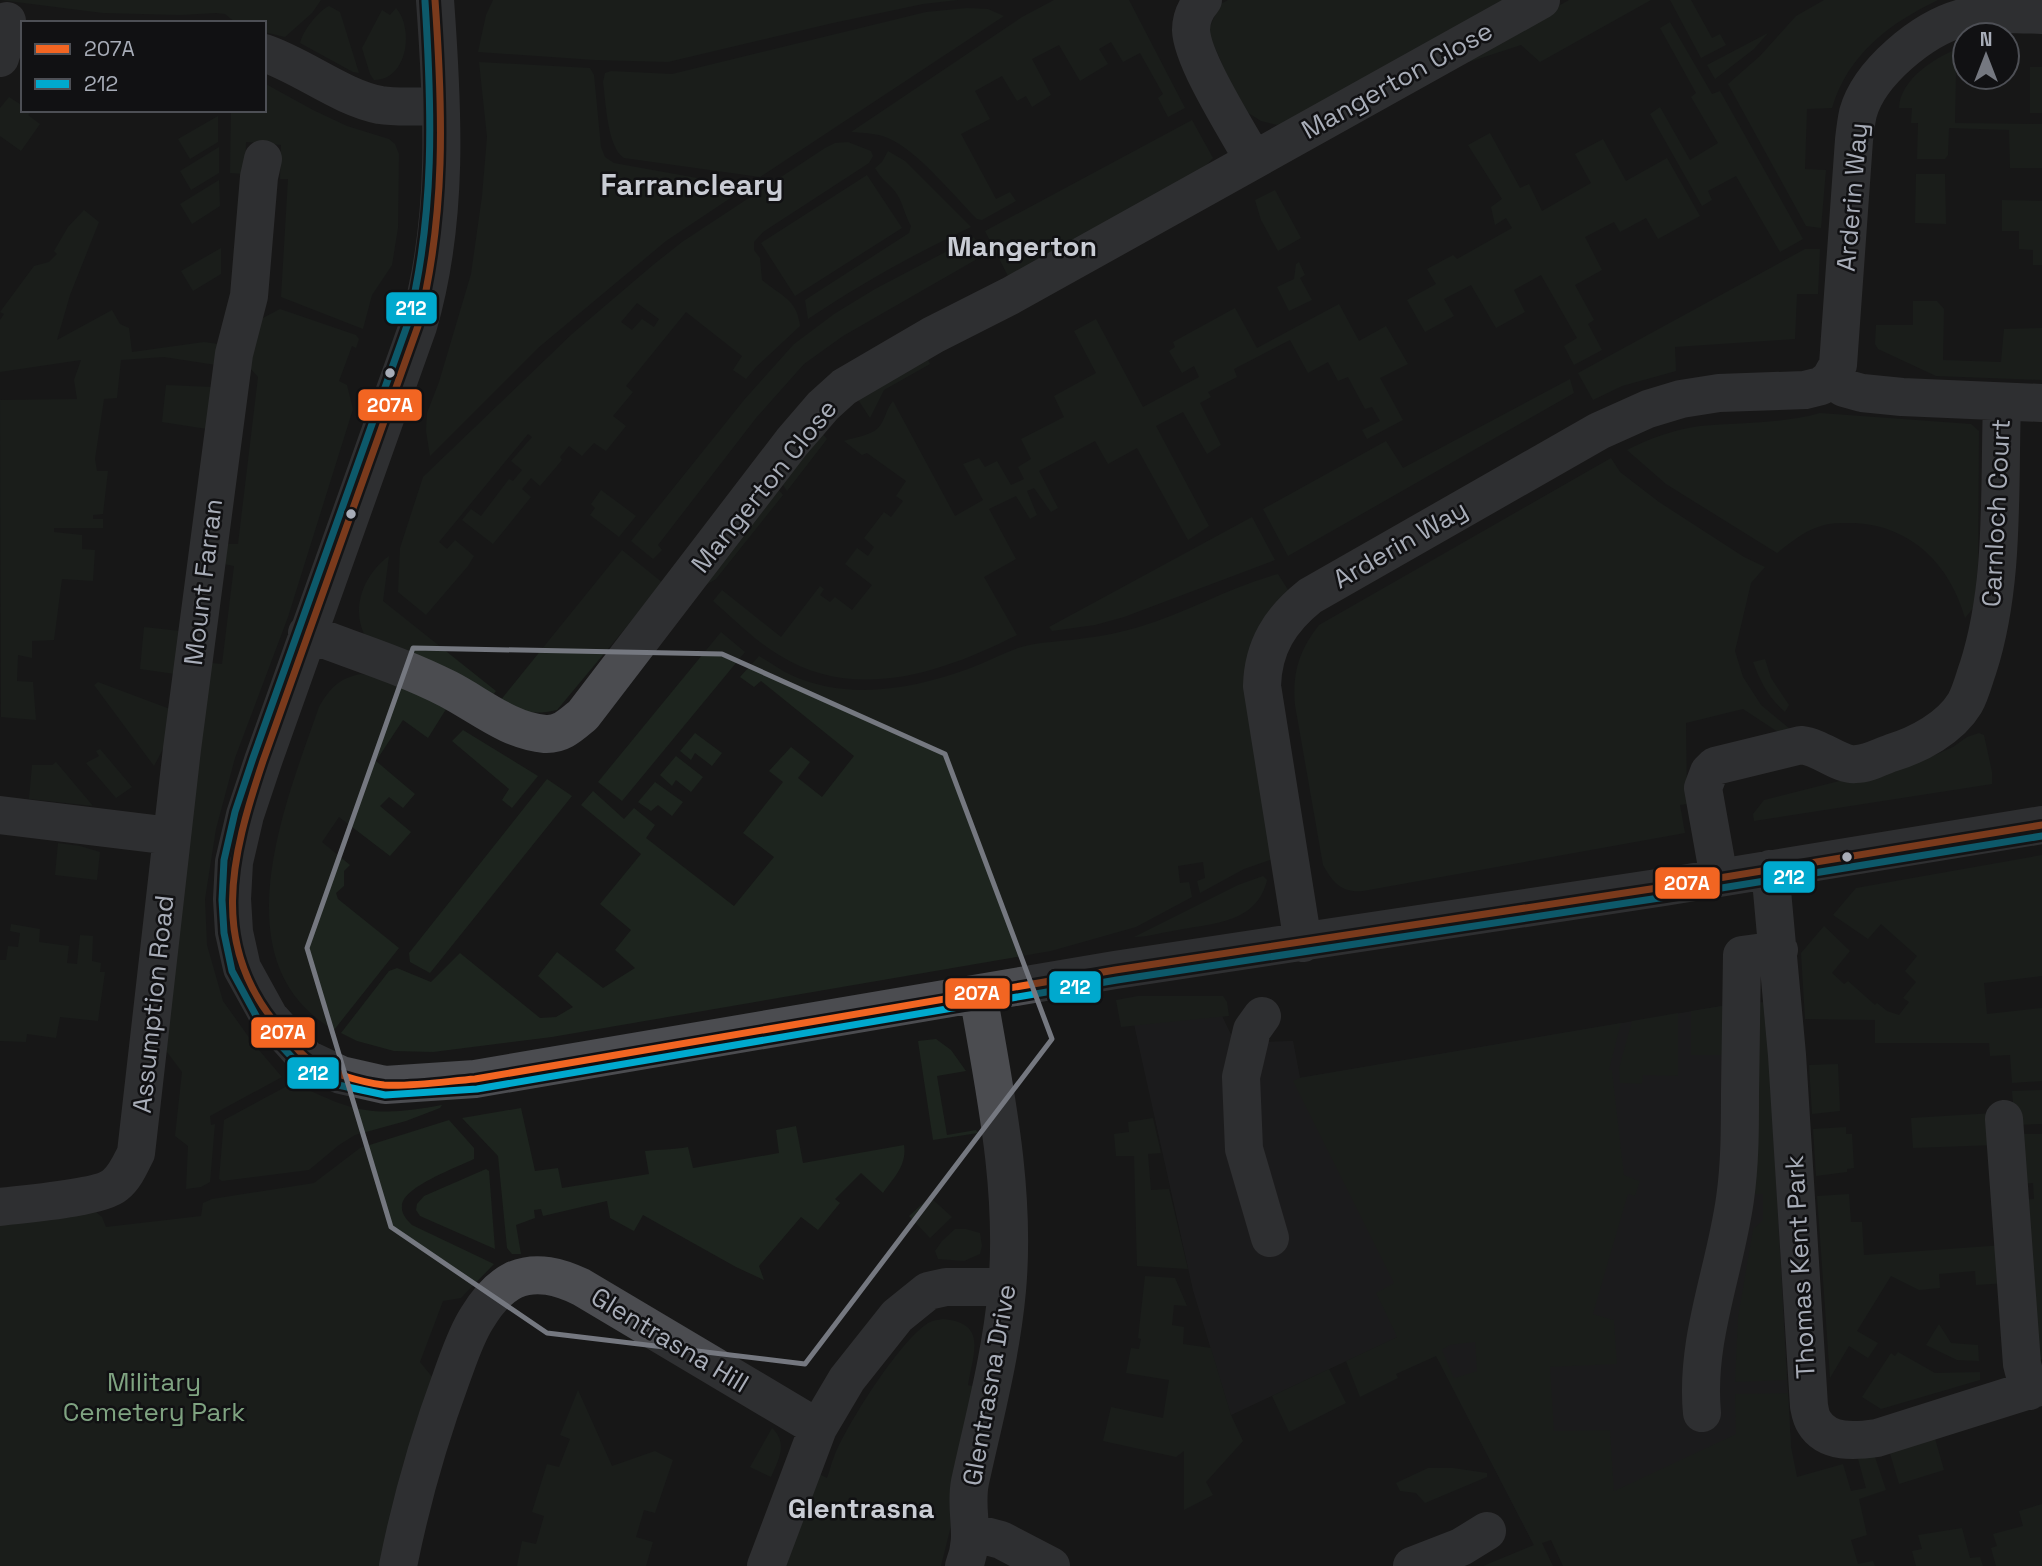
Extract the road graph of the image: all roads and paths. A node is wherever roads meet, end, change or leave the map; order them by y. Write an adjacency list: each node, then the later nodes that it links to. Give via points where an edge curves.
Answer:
1 (435, 0): 6 (street)
2 (1203, 0): 8 (street, via 1192,21 1195,52)
3 (1541, 0): 8 (street, Mangerton Close)
4 (2042, 15): 9 (street, Arderin Way, via 1961,19 1911,45 1889,62 1871,87 1858,111 1840,350)
5 (266, 54): 6 (street, via 362,100 381,105)
6 (440, 106): 12 (street, via 441,180 429,289)
7 (263, 159): 15 (street, Mount Farran, via 252,276 234,354)
8 (1253, 159): 12 (street, Mangerton Close, via 844,387 792,442 583,715 562,731 549,734 512,725 449,689)
9 (1830, 379): 10 (street, via 1862,393); 18 (street, Arderin Way, via 1805,390 1719,393 1648,409 1599,431 1310,596 1289,614 1267,650 1262,686)
10 (2001, 403): 11 (street); 17 (street, Carnloch Court, via 1993,601 1983,651 1965,703 1952,719 1917,743 1856,765 1801,745 1715,766 1703,788)
11 (2042, 403)
12 (307, 633): 20 (street, via 245,815 234,862 232,899 243,968 269,1017 307,1059 341,1075 385,1085 431,1084)
13 (0, 815): 15 (street)
14 (2025, 828): 16 (street)
15 (172, 836): 23 (street, Assumption Road, via 136,1153 143,1172 94,1193)
16 (1770, 869): 17 (street); 19 (street, Thomas Kent Park)
17 (1719, 878): 18 (street)
18 (1303, 943): 20 (street)
19 (1779, 950): 26 (street, Thomas Kent Park, via 1809,1406 1814,1423 1828,1435 1850,1442 1877,1438); 27 (street, via 1742,955 1738,1175 1706,1333)
20 (978, 994): 25 (street, Glentrasna Drive, via 1004,1153)
21 (1262, 1016): 24 (street, via 1252,1030 1241,1077 1244,1149)
22 (2004, 1119): 26 (street, via 2022,1364)
23 (0, 1207)
24 (1270, 1238)
25 (1007, 1287): 28 (street, via 946,1287 911,1303 847,1379); 30 (street, Glentrasna Drive, via 1002,1340 969,1487)
26 (2035, 1389)
27 (1702, 1413)
28 (818, 1428): 31 (street, Glentrasna Hill, via 581,1287 558,1277 533,1275 514,1280 494,1294 463,1346 419,1474); 32 (street)
29 (1487, 1531): 34 (street, via 1461,1547)
30 (968, 1549): 33 (street, via 1001,1540)
31 (398, 1566)
32 (766, 1566)
33 (1051, 1566)
34 (1412, 1566)

